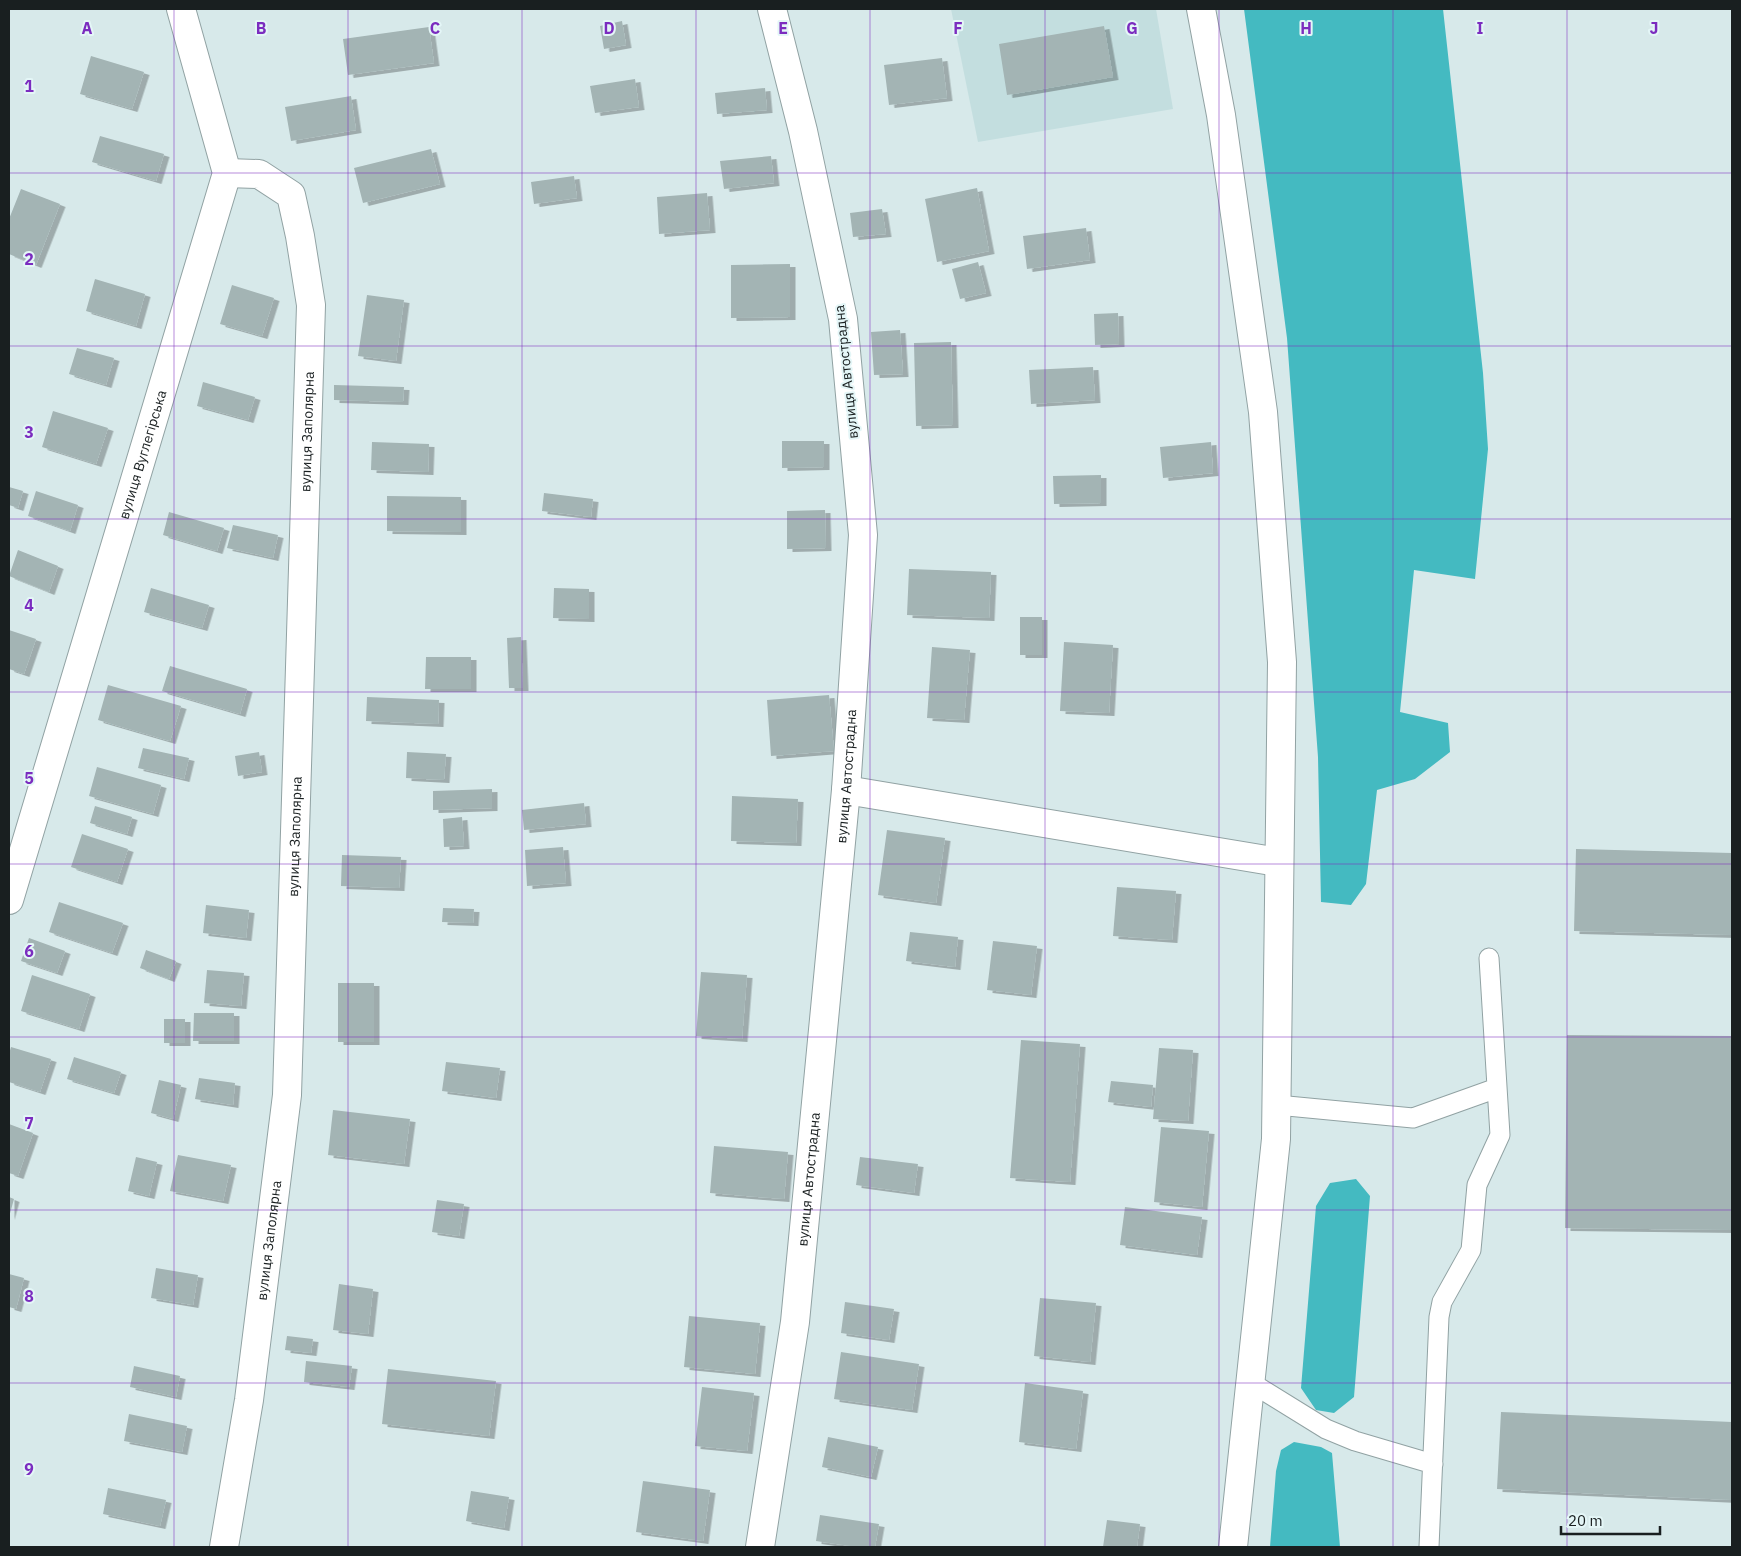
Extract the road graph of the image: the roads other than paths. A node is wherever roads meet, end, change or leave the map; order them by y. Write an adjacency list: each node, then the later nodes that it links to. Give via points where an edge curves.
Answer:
1 (180, 9): 4 (main road)
2 (772, 9): 5 (main road, вулиця Автострадна, via 803,131 842,319 863,535)
3 (1201, 9): 6 (main road, via 1221,115 1262,412 1282,662)
4 (227, 173): 7 (main road, вулиця Вуглегірська); 13 (main road, вулиця Заполярна, via 259,174 291,195 311,305 287,1095 249,1400)
5 (846, 790): 6 (main road); 14 (main road, вулиця Автострадна, via 795,1322)
6 (1278, 862): 10 (main road)
7 (10, 890)
8 (1489, 958): 9 (lane)
9 (1497, 1088): 10 (lane, via 1413,1118); 12 (lane, via 1500,1135 1477,1185 1471,1250 1442,1302 1438,1317)
10 (1276, 1104): 11 (main road, via 1276,1139)
11 (1250, 1382): 12 (lane, via 1326,1429); 15 (main road)
12 (1432, 1464): 16 (lane)
13 (224, 1547)
14 (760, 1547)
15 (1233, 1547)
16 (1429, 1547)

